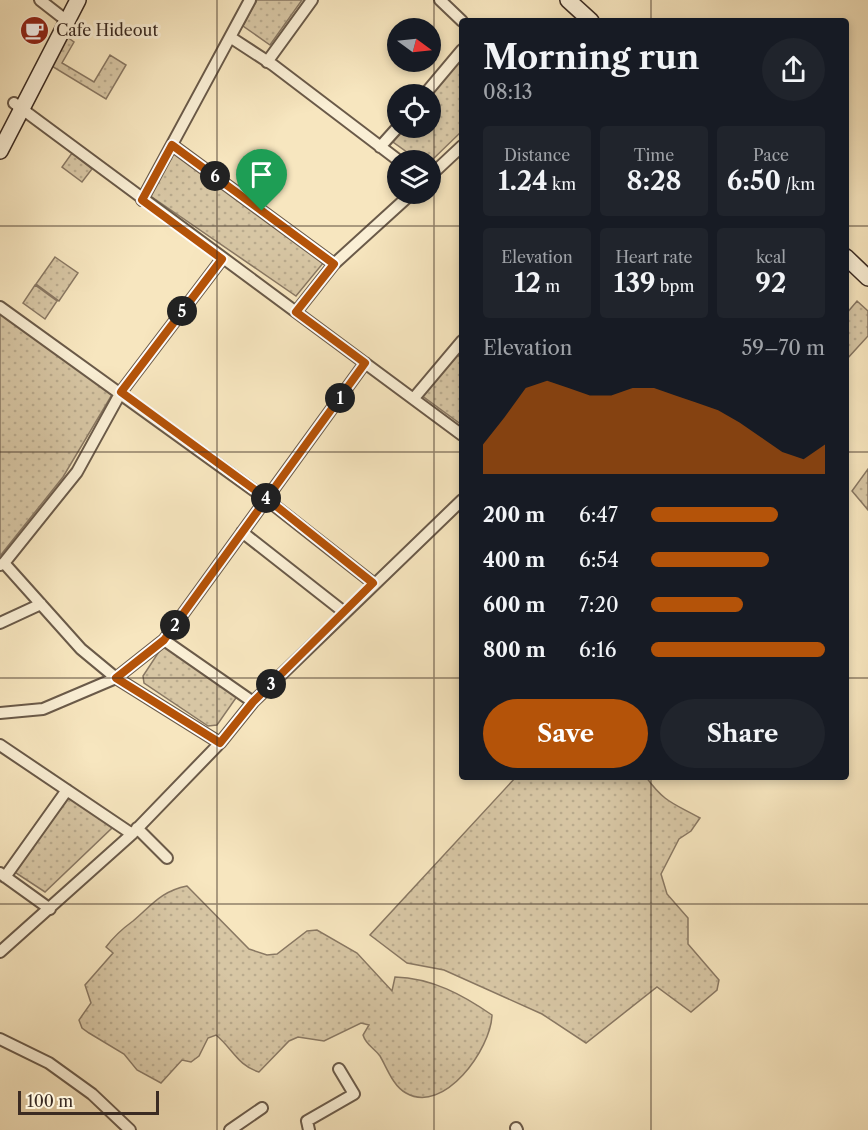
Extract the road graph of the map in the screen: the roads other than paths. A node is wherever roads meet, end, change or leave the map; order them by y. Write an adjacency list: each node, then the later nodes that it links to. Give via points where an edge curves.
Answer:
1 (40, 0): 12 (street)
2 (69, 0): 12 (street)
3 (78, 0): 12 (street)
4 (250, 0): 13 (street)
5 (312, 0): 15 (street)
6 (440, 0): 9 (street)
7 (568, 0): 10 (street)
8 (579, 0): 11 (street)
9 (459, 18)
10 (588, 18)
11 (598, 18)
12 (64, 19): 17 (street)
13 (230, 37): 15 (street); 20 (street)
14 (459, 53): 16 (street)
15 (267, 62): 21 (street)
16 (433, 84)
17 (18, 106): 18 (street); 23 (street); 26 (street)
18 (0, 130)
19 (388, 138): 21 (street)
20 (172, 145): 26 (street); 30 (street)
21 (380, 147): 24 (street)
22 (459, 149): 25 (street)
23 (0, 151)
24 (387, 152)
25 (441, 166)
26 (142, 200): 28 (street)
27 (400, 204): 30 (street)
28 (222, 259): 33 (street); 36 (street)
29 (849, 260): 31 (street)
30 (334, 264): 33 (street)
31 (868, 278)
32 (0, 307): 36 (street)
33 (296, 312): 35 (street)
34 (459, 347): 37 (street)
35 (365, 363): 37 (street); 39 (street)
36 (121, 392): 39 (street); 42 (street, via 77,472)
37 (414, 398): 38 (street)
38 (459, 433)
39 (266, 498): 41 (street); 43 (street)
40 (459, 503): 43 (street)
41 (242, 532): 45 (street); 47 (street)
42 (2, 564): 44 (street)
43 (373, 583): 45 (street)
44 (41, 604): 46 (street); 48 (street, via 81,649)
45 (344, 612): 49 (street)
46 (0, 623)
47 (164, 640): 48 (street); 49 (street)
48 (116, 678): 50 (street, via 43,709); 51 (street)
49 (253, 702): 51 (street)
50 (0, 713)
51 (220, 743): 54 (street)
52 (0, 745): 53 (street)
53 (66, 790): 54 (street); 56 (street)
54 (135, 831): 55 (street); 57 (street)
55 (167, 858)
56 (3, 875): 57 (street)
57 (50, 909): 58 (street)
58 (0, 952)
59 (0, 1040): 62 (street, via 49,1063 92,1094)
60 (339, 1069): 64 (street, via 354,1094 309,1120)
61 (262, 1108): 63 (street)
62 (130, 1130)
63 (230, 1130)
64 (309, 1130)

